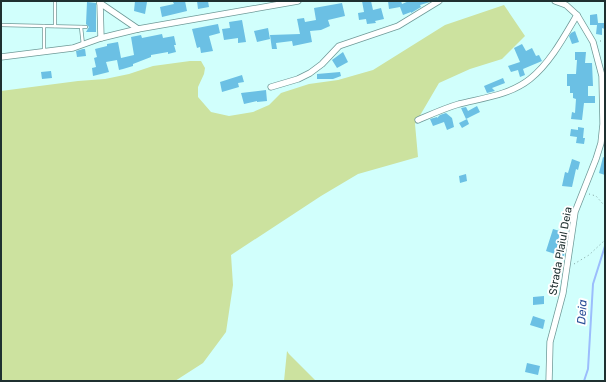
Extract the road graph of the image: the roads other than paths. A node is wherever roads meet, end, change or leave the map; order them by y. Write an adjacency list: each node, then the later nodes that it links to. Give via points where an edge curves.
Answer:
1 (55, 1): 9 (lane)
2 (298, 1): 12 (street)
3 (439, 1): 18 (street, via 398,26 339,46 310,73)
4 (555, 1): 6 (street, Strada Plaiul Deia, via 566,5)
5 (100, 2): 12 (street); 13 (street)
6 (577, 15): 17 (street, Strada Plaiul Deia, via 593,42); 19 (street, via 546,63 524,84 511,91 453,106)
7 (1, 25): 8 (lane)
8 (44, 26): 9 (lane); 15 (lane)
9 (55, 26): 10 (lane)
10 (81, 27): 11 (lane); 14 (lane)
11 (86, 27)
12 (138, 29): 13 (street)
13 (101, 38): 14 (street)
14 (83, 45): 15 (street)
15 (44, 51): 16 (street)
16 (1, 57)
17 (604, 76): 20 (street, Strada Plaiul Deia, via 601,143 575,212 563,293 550,342)
18 (271, 87)
19 (418, 120)
20 (549, 381)

